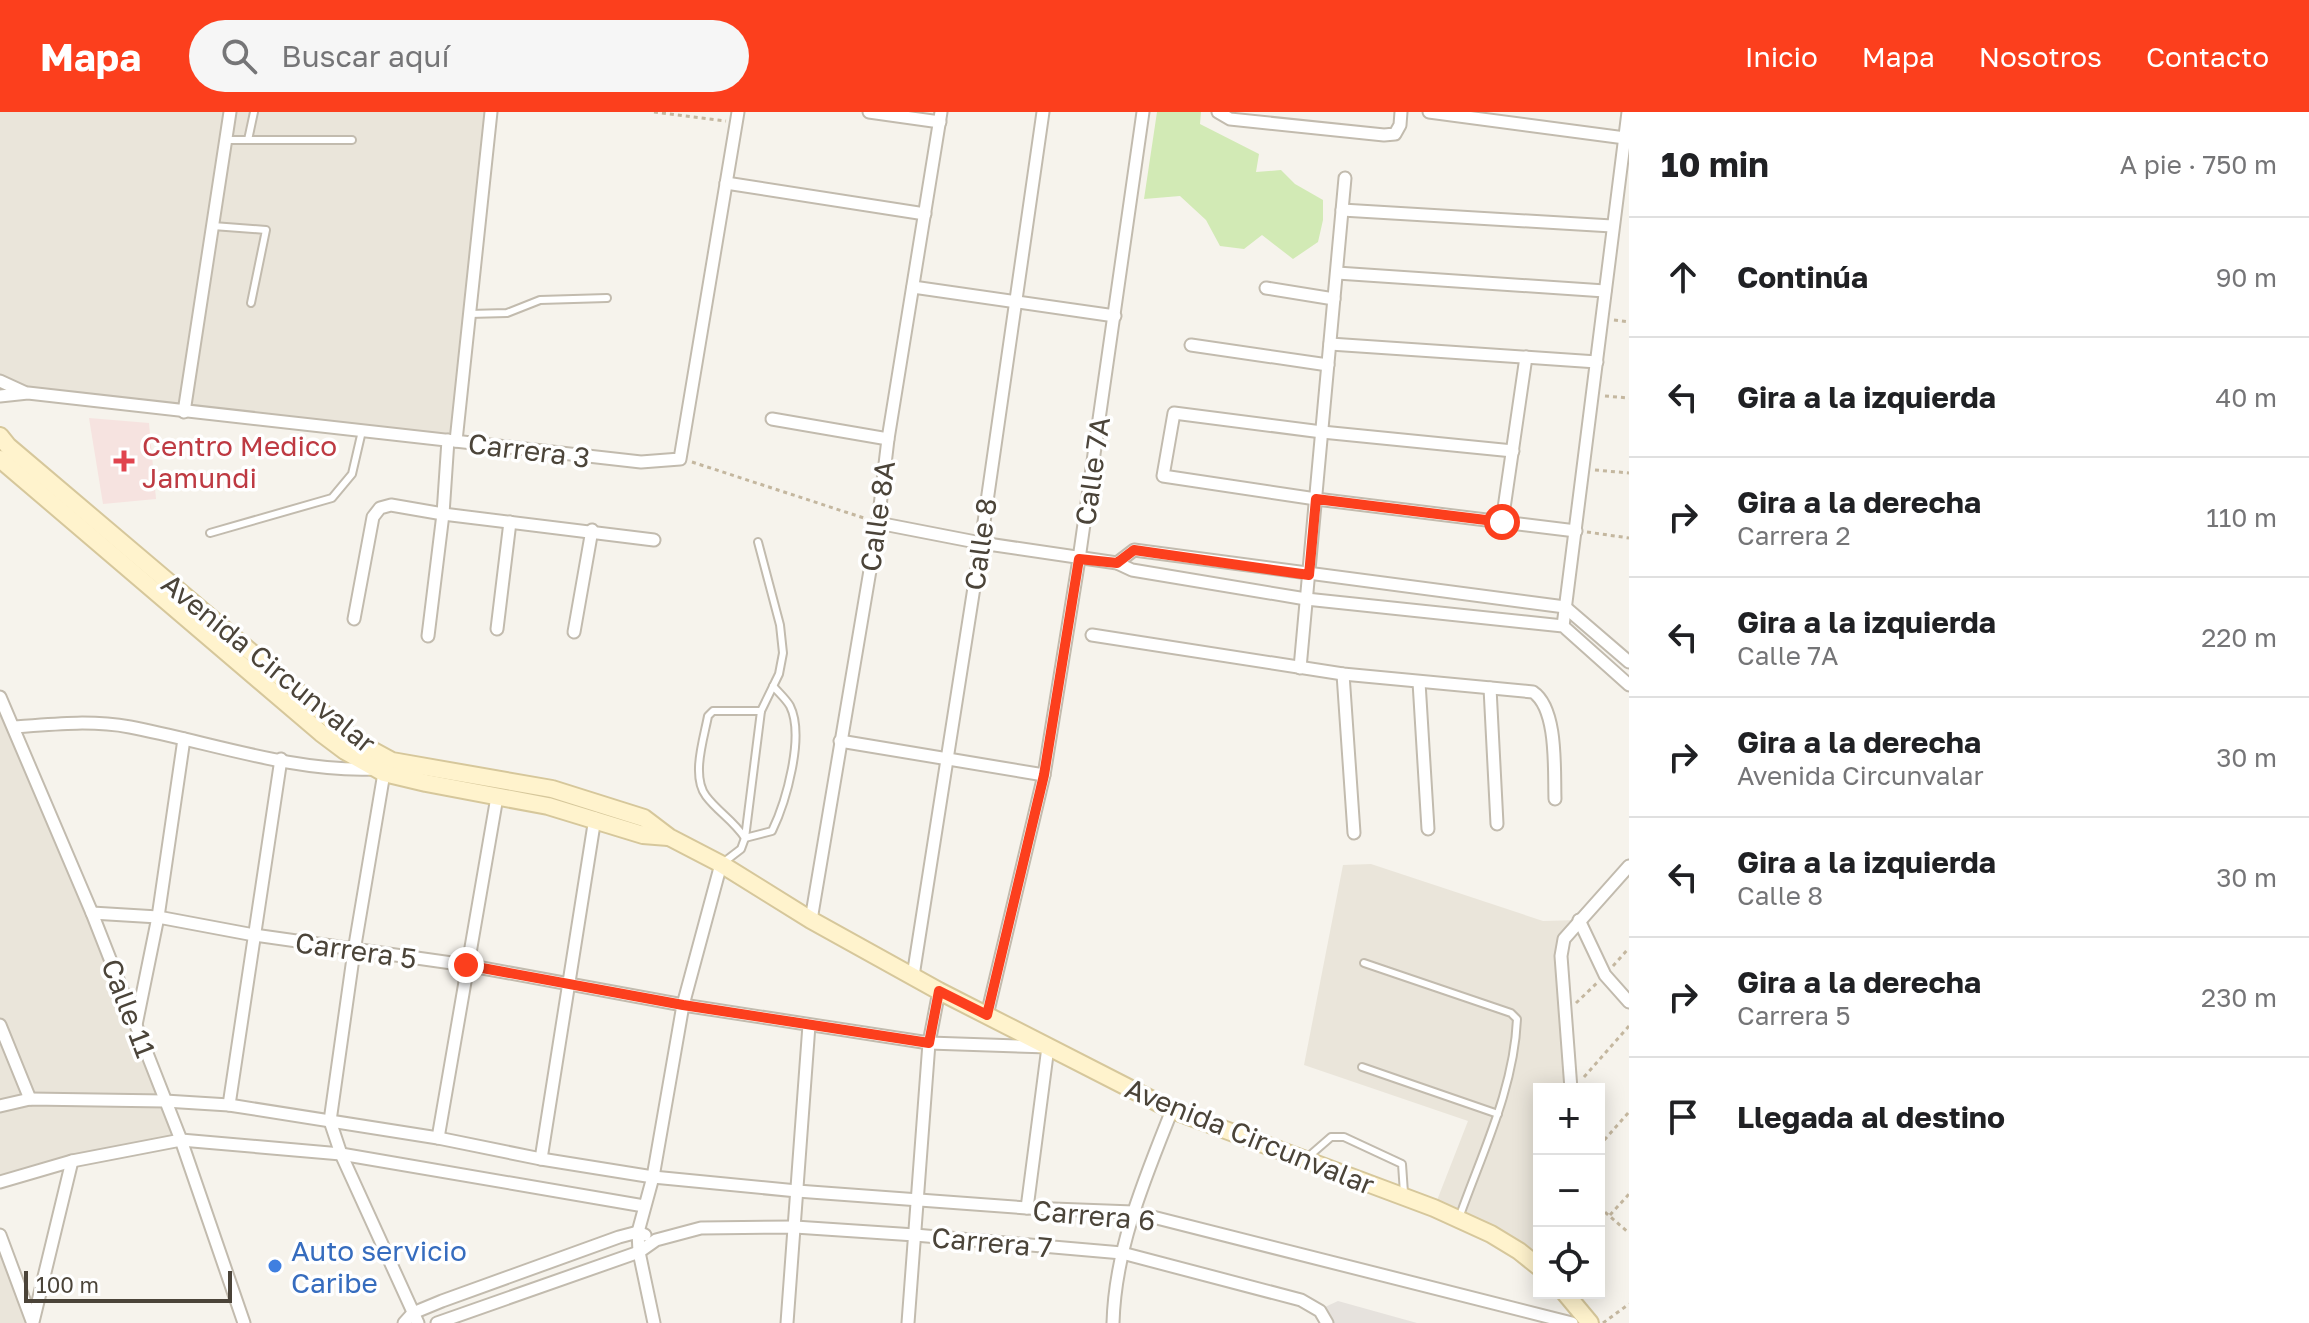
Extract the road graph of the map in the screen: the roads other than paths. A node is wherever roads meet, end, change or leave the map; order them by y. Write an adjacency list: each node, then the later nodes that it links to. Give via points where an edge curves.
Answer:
1 (230, 112): 14 (street)
2 (254, 112): 15 (lane)
3 (491, 112): 31 (street)
4 (871, 112): 12 (street)
5 (1043, 112): 29 (street, Calle 8)
6 (1143, 112): 32 (street, Calle 7A)
7 (1218, 112): 8 (street, via 1230,119 1384,135 1395,134)
8 (1401, 112)
9 (1429, 112): 13 (street)
10 (1628, 112): 13 (street)
11 (737, 117): 18 (street)
12 (940, 117): 20 (street, Calle 8A)
13 (1625, 138): 22 (street)
14 (226, 140): 15 (lane); 21 (street)
15 (248, 140): 16 (lane)
16 (352, 140)
17 (1345, 178): 19 (street)
18 (726, 183): 20 (street); 47 (street, Carrera 3, via 680,459 641,462)
19 (1342, 210): 22 (street); 23 (street)
20 (925, 214): 24 (street, Calle 8A)
21 (213, 226): 30 (lane, via 266,230); 41 (street)
22 (1612, 226): 26 (street)
23 (1337, 273): 26 (street); 28 (street)
24 (913, 287): 29 (street); 46 (street, Calle 8A)
25 (1266, 288): 28 (street)
26 (1605, 291): 36 (street)
27 (607, 298): 31 (lane, via 540,300 507,313)
28 (1334, 299): 33 (street)
29 (1014, 301): 32 (street); 60 (street, Calle 8)
30 (251, 303)
31 (469, 314): 47 (street)
32 (1115, 316): 61 (street, Calle 7A)
33 (1330, 344): 35 (street); 37 (street)
34 (1191, 345): 37 (street)
35 (1526, 357): 36 (street); 48 (street)
36 (1597, 362): 56 (street)
37 (1328, 365): 44 (street)
38 (0, 381): 39 (street, Carrera 3)
39 (28, 393): 40 (street, Carrera 3); 41 (street, Carrera 3)
40 (0, 396)
41 (184, 412): 43 (street, Carrera 3)
42 (772, 419): 46 (street)
43 (362, 431): 47 (street, Carrera 3); 57 (lane, via 352,474 332,498)
44 (1322, 432): 48 (street); 50 (street); 50 (street, via 1174,413 1163,476)
45 (0, 436): 94 (main road, Avenida Circunvalar, via 357,742 392,761 552,789 604,804 644,818)
46 (888, 439): 54 (street, Calle 8A)
47 (452, 441): 51 (street)
48 (1513, 451): 53 (street)
49 (0, 459): 86 (main road, Avenida Circunvalar, via 321,733)
50 (1316, 499): 53 (street); 63 (street)
51 (443, 514): 52 (street); 66 (street, via 391,505 380,508 373,517); 71 (street)
52 (510, 522): 55 (street); 68 (street)
53 (1502, 522): 56 (street)
54 (878, 523): 60 (street); 83 (street, Calle 8A)
55 (592, 530): 58 (street); 69 (street)
56 (1576, 531): 65 (street)
57 (210, 533)
58 (654, 540)
59 (758, 542): 77 (lane, via 783,653)
60 (981, 543): 61 (street); 85 (street, Calle 8)
61 (1079, 559): 62 (street); 87 (street, Calle 7A)
62 (1117, 563): 63 (street, via 1134,550); 64 (street, via 1132,570)
63 (1309, 575): 64 (street); 65 (street)
64 (1306, 599): 67 (street); 73 (street)
65 (1565, 607): 67 (street); 72 (street)
66 (354, 619)
67 (1563, 626): 76 (street)
68 (497, 629)
69 (574, 632)
70 (1092, 635): 73 (street)
71 (428, 636)
72 (1629, 662)
73 (1300, 668): 74 (street)
74 (1343, 674): 75 (street); 93 (street)
75 (1419, 682): 78 (street); 92 (street)
76 (1629, 685)
77 (773, 686): 80 (lane); 95 (lane, via 790,705 794,749 772,831)
78 (1490, 688): 89 (street, via 1533,692 1545,704); 91 (street)
79 (0, 697): 81 (street, Calle 11)
80 (761, 711): 95 (lane); 95 (lane, via 713,711 708,716 698,776 704,794)
81 (14, 727): 82 (street, via 73,722); 98 (street, Calle 11)
82 (184, 739): 84 (street); 99 (street)
83 (840, 741): 85 (street); 100 (street, Calle 8A)
84 (281, 759): 86 (street); 102 (street)
85 (948, 760): 87 (street); 106 (street, Calle 8)
86 (379, 770): 88 (main road, Avenida Circunvalar); 103 (street)
87 (1044, 775): 111 (street, Calle 7A)
88 (497, 797): 90 (main road, Avenida Circunvalar); 105 (street)
89 (1555, 799)
90 (595, 818): 94 (main road, Avenida Circunvalar, via 643,835); 107 (street)
91 (1497, 824)
92 (1428, 829)
93 (1354, 833)
94 (669, 837): 96 (main road, Avenida Circunvalar)
95 (745, 838): 96 (lane, via 741,849)
96 (721, 864): 100 (main road, Avenida Circunvalar); 110 (street)
97 (1629, 866): 101 (street)
98 (92, 913): 99 (street, Carrera 5); 113 (street, Calle 11)
99 (158, 917): 102 (street, Carrera 5); 113 (street)
100 (811, 920): 106 (main road, Avenida Circunvalar)
101 (1579, 920): 109 (street, via 1605,975); 118 (street, via 1564,939 1561,956)
102 (254, 935): 103 (street, Carrera 5); 121 (street)
103 (354, 951): 105 (street, Carrera 5); 125 (street)
104 (1364, 963): 124 (lane, via 1517,1019 1513,1065)
105 (466, 965): 107 (street, Carrera 5); 126 (street)
106 (913, 976): 108 (main road, Avenida Circunvalar)
107 (569, 983): 110 (street, Carrera 5); 129 (street)
108 (939, 991): 111 (main road, Avenida Circunvalar); 115 (street)
109 (1629, 1002)
110 (683, 1005): 114 (street, Carrera 5); 132 (street)
111 (987, 1015): 116 (main road, Avenida Circunvalar)
112 (0, 1025): 119 (street)
113 (136, 1025): 120 (street, Calle 11)
114 (809, 1025): 115 (street, Carrera 5); 134 (street)
115 (929, 1043): 116 (street, Carrera 5); 136 (street)
116 (1048, 1047): 123 (main road, Avenida Circunvalar); 138 (street)
117 (1362, 1067): 124 (lane)
118 (1571, 1083)
119 (30, 1099): 120 (street, Carrera 6); 122 (street, Carrera 6)
120 (165, 1101): 121 (street, Carrera 6); 127 (street, Calle 11)
121 (229, 1105): 125 (street, Carrera 6)
122 (0, 1106)
123 (1172, 1110): 130 (main road, Avenida Circunvalar); 139 (street)
124 (1498, 1114): 140 (lane)
125 (330, 1121): 126 (street, Carrera 6); 128 (street)
126 (438, 1138): 129 (street, Carrera 6)
127 (181, 1140): 128 (street); 131 (street); 153 (street, Calle 11)
128 (341, 1154): 137 (street); 150 (street)
129 (541, 1159): 132 (street, Carrera 6)
130 (1305, 1160): 135 (main road, Avenida Circunvalar); 135 (lane, via 1331,1137 1344,1137 1402,1164)
131 (72, 1161): 133 (street); 152 (street)
132 (653, 1177): 134 (street, Carrera 6); 137 (street)
133 (0, 1182)
134 (797, 1191): 136 (street, Carrera 6); 141 (street)
135 (1404, 1197): 140 (main road, Avenida Circunvalar)
136 (917, 1200): 138 (street, Carrera 6); 144 (street)
137 (644, 1206): 142 (street)
138 (1027, 1208): 139 (street, Carrera 6)
139 (1133, 1212): 147 (street); 151 (street, Carrera 6)
140 (1458, 1219): 148 (main road, Avenida Circunvalar)
141 (795, 1227): 144 (street, Carrera 7); 145 (street, Carrera 7, via 701,1228); 157 (street)
142 (638, 1232): 145 (street); 146 (street); 150 (street)
143 (0, 1235): 152 (street)
144 (915, 1235): 147 (street, Carrera 7); 158 (street)
145 (656, 1240): 146 (street, Carrera 7)
146 (639, 1252): 155 (street, Carrera 7); 156 (street)
147 (1122, 1253): 159 (street); 160 (street, Carrera 7, via 1301,1300 1320,1311)
148 (1533, 1262)
149 (1570, 1299): 161 (main road)
150 (416, 1318): 154 (street)
151 (1566, 1322)
152 (33, 1323)
153 (244, 1323)
154 (404, 1323)
155 (437, 1323)
156 (654, 1323)
157 (787, 1323)
158 (908, 1323)
159 (1113, 1323)
160 (1327, 1323)
161 (1590, 1323)

